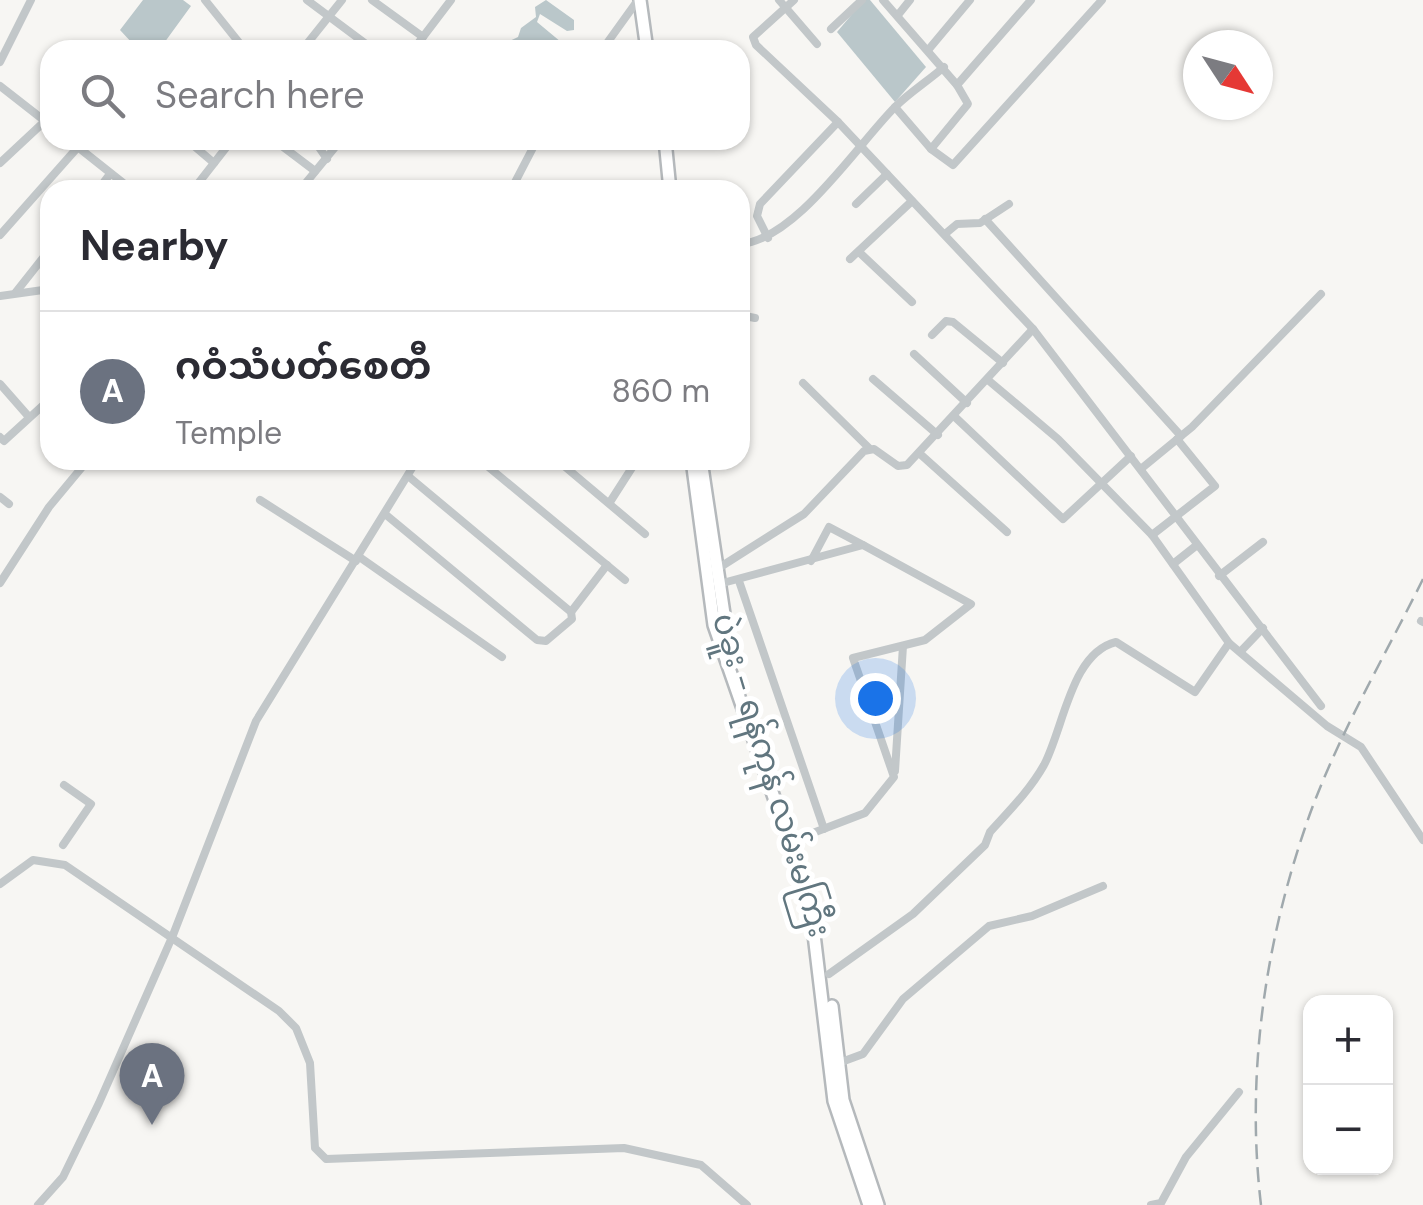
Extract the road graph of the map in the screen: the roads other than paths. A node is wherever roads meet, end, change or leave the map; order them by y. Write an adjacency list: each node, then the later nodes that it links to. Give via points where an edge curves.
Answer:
1 (31, 0): 30 (street)
2 (205, 0): 22 (street)
3 (307, 0): 19 (street)
4 (342, 0): 19 (street)
5 (372, 0): 21 (street)
6 (436, 0): 16 (street)
7 (620, 0): 15 (street)
8 (794, 0): 17 (street)
9 (862, 0): 20 (street)
10 (883, 0): 18 (street)
11 (910, 0): 18 (street)
12 (970, 0): 29 (street)
13 (1031, 0): 32 (street)
14 (1102, 0): 39 (street, via 952,165)
15 (640, 2): 26 (street); 27 (highway)
16 (449, 4): 21 (street)
17 (782, 4): 28 (street); 36 (street, via 753,37 756,45)
18 (898, 15): 29 (street)
19 (329, 16): 23 (street); 24 (street)
20 (831, 29)
21 (423, 37): 25 (street)
22 (237, 40)
23 (311, 40)
24 (361, 40)
25 (421, 40)
26 (610, 40)
27 (648, 40)
28 (817, 44)
29 (929, 48): 31 (street)
30 (0, 62)
31 (944, 67): 32 (street); 34 (street)
32 (957, 85): 39 (street, via 968,104)
33 (0, 86): 35 (street)
34 (895, 107): 38 (street); 39 (street)
35 (40, 117)
36 (838, 122): 38 (street); 69 (street, via 760,204)
37 (40, 129): 50 (street)
38 (862, 149): 54 (street); 69 (street)
39 (931, 149)
40 (75, 150): 55 (street)
41 (82, 150): 53 (street)
42 (199, 150): 51 (street)
43 (224, 150): 51 (street)
44 (287, 150): 52 (street)
45 (321, 150): 49 (street)
46 (333, 150): 49 (street)
47 (532, 150): 60 (street)
48 (663, 150): 61 (highway)
49 (327, 159): 52 (street)
50 (0, 162)
51 (214, 163): 58 (street)
52 (315, 171): 59 (street)
53 (110, 174): 56 (street); 57 (street)
54 (887, 174): 63 (street); 64 (street)
55 (49, 180)
56 (106, 180)
57 (118, 180)
58 (201, 180)
59 (308, 180)
60 (516, 180)
61 (665, 180)
62 (40, 190): 68 (street)
63 (912, 201): 67 (street); 71 (street)
64 (856, 204)
65 (1009, 204): 66 (street)
66 (985, 219): 67 (street, via 957,224); 95 (street)
67 (945, 234): 81 (street)
68 (0, 235)
69 (768, 238): 70 (street)
70 (750, 242)
71 (859, 252): 72 (street); 78 (street)
72 (850, 260)
73 (40, 262): 75 (street)
74 (40, 290): 75 (street)
75 (16, 292): 77 (street)
76 (1321, 294): 95 (street)
77 (0, 296)
78 (912, 302)
79 (750, 317): 80 (street)
80 (755, 318)
81 (1033, 329): 84 (street); 98 (street)
82 (932, 335): 84 (street, via 953,322)
83 (914, 354): 89 (street)
84 (1003, 363): 86 (street)
85 (874, 379): 93 (street)
86 (988, 380): 89 (street); 108 (street)
87 (0, 384): 91 (street)
88 (803, 384): 96 (street)
89 (968, 403): 92 (street)
90 (40, 408): 91 (street)
91 (29, 417): 94 (street, via 4,441)
92 (954, 417): 93 (street); 108 (street, via 1057,517 1070,516)
93 (938, 434): 97 (street)
94 (0, 437)
95 (1179, 437): 99 (street); 114 (street, via 1215,486)
96 (869, 448): 97 (street, via 898,466); 126 (street, via 804,514)
97 (919, 453): 115 (street)
98 (1131, 456): 99 (street); 108 (street)
99 (1142, 468): 114 (street)
100 (80, 470): 129 (street)
101 (412, 470): 107 (street)
102 (492, 470): 124 (street)
103 (570, 470): 111 (street)
104 (629, 470): 111 (street)
105 (694, 470): 126 (highway, ပဲခူး - ရန်ကုန် လမ်းမကြီး)
106 (702, 470): 126 (highway, ပဲခူး - ရန်ကုန် လမ်းမကြီး)
107 (408, 476): 113 (street); 130 (street)
108 (1100, 485): 117 (street)
109 (0, 497): 112 (street)
110 (260, 500): 121 (street)
111 (610, 502): 116 (street)
112 (9, 504)
113 (384, 514): 121 (street); 130 (street, via 537,640 565,628)
114 (1177, 518): 117 (street); 120 (street)
115 (1007, 532)
116 (645, 534)
117 (1152, 535): 123 (street)
118 (1264, 542): 125 (street)
119 (862, 545): 122 (street); 122 (street, via 829,527); 133 (street, via 971,604 926,640)
120 (1197, 545): 123 (street); 125 (street)
121 (357, 558): 135 (street); 145 (street, via 256,721)
122 (810, 560): 128 (street)
123 (1173, 564): 132 (street)
124 (607, 565): 127 (street); 130 (street)
125 (1219, 576): 131 (street)
126 (712, 577): 128 (street); 140 (highway, ပဲခူး - ရန်ကုန် လမ်းမကြီး, via 726,666)
127 (625, 580)
128 (739, 581): 139 (street)
129 (0, 583)
130 (572, 612)
131 (1263, 628): 134 (street); 136 (street)
132 (1228, 642): 134 (street); 146 (street, via 1195,692 1116,642 1105,644 1076,678 1046,760 986,845 913,914)
133 (903, 646): 137 (street); 137 (street, via 853,658)
134 (1242, 650): 141 (street, via 1361,748)
135 (502, 657)
136 (1321, 706)
137 (894, 778): 139 (street, via 865,814)
138 (64, 785): 142 (street, via 91,804 62,844)
139 (824, 829): 140 (street)
140 (795, 840): 146 (highway, ပဲခူး - ရန်ကုန် လမ်းမကြီး, via 817,900); 147 (highway, ပဲခူး - ရန်ကုန် လမ်းမကြီး)
141 (1423, 840)
142 (63, 864): 143 (street, via 32,860); 145 (street)
143 (0, 884)
144 (1103, 886): 147 (street, via 990,926 903,999 863,1054)
145 (173, 935): 149 (street, via 70,1162); 150 (street, via 296,1028 310,1063 315,1148 326,1160 624,1148 701,1165)
146 (829, 974): 147 (highway, ပဲခူး - ရန်ကုန် လမ်းမကြီး)
147 (833, 1065): 151 (highway, ပဲခူး - ရန်ကုန် လမ်းမကြီး, via 844,1138); 152 (highway, ပဲခူး - ရန်ကုန် လမ်းမကြီး)
148 (1239, 1092): 153 (street, via 1186,1158 1162,1203)
149 (38, 1205)
150 (747, 1205)
151 (869, 1205)
152 (878, 1205)
153 (1150, 1205)

